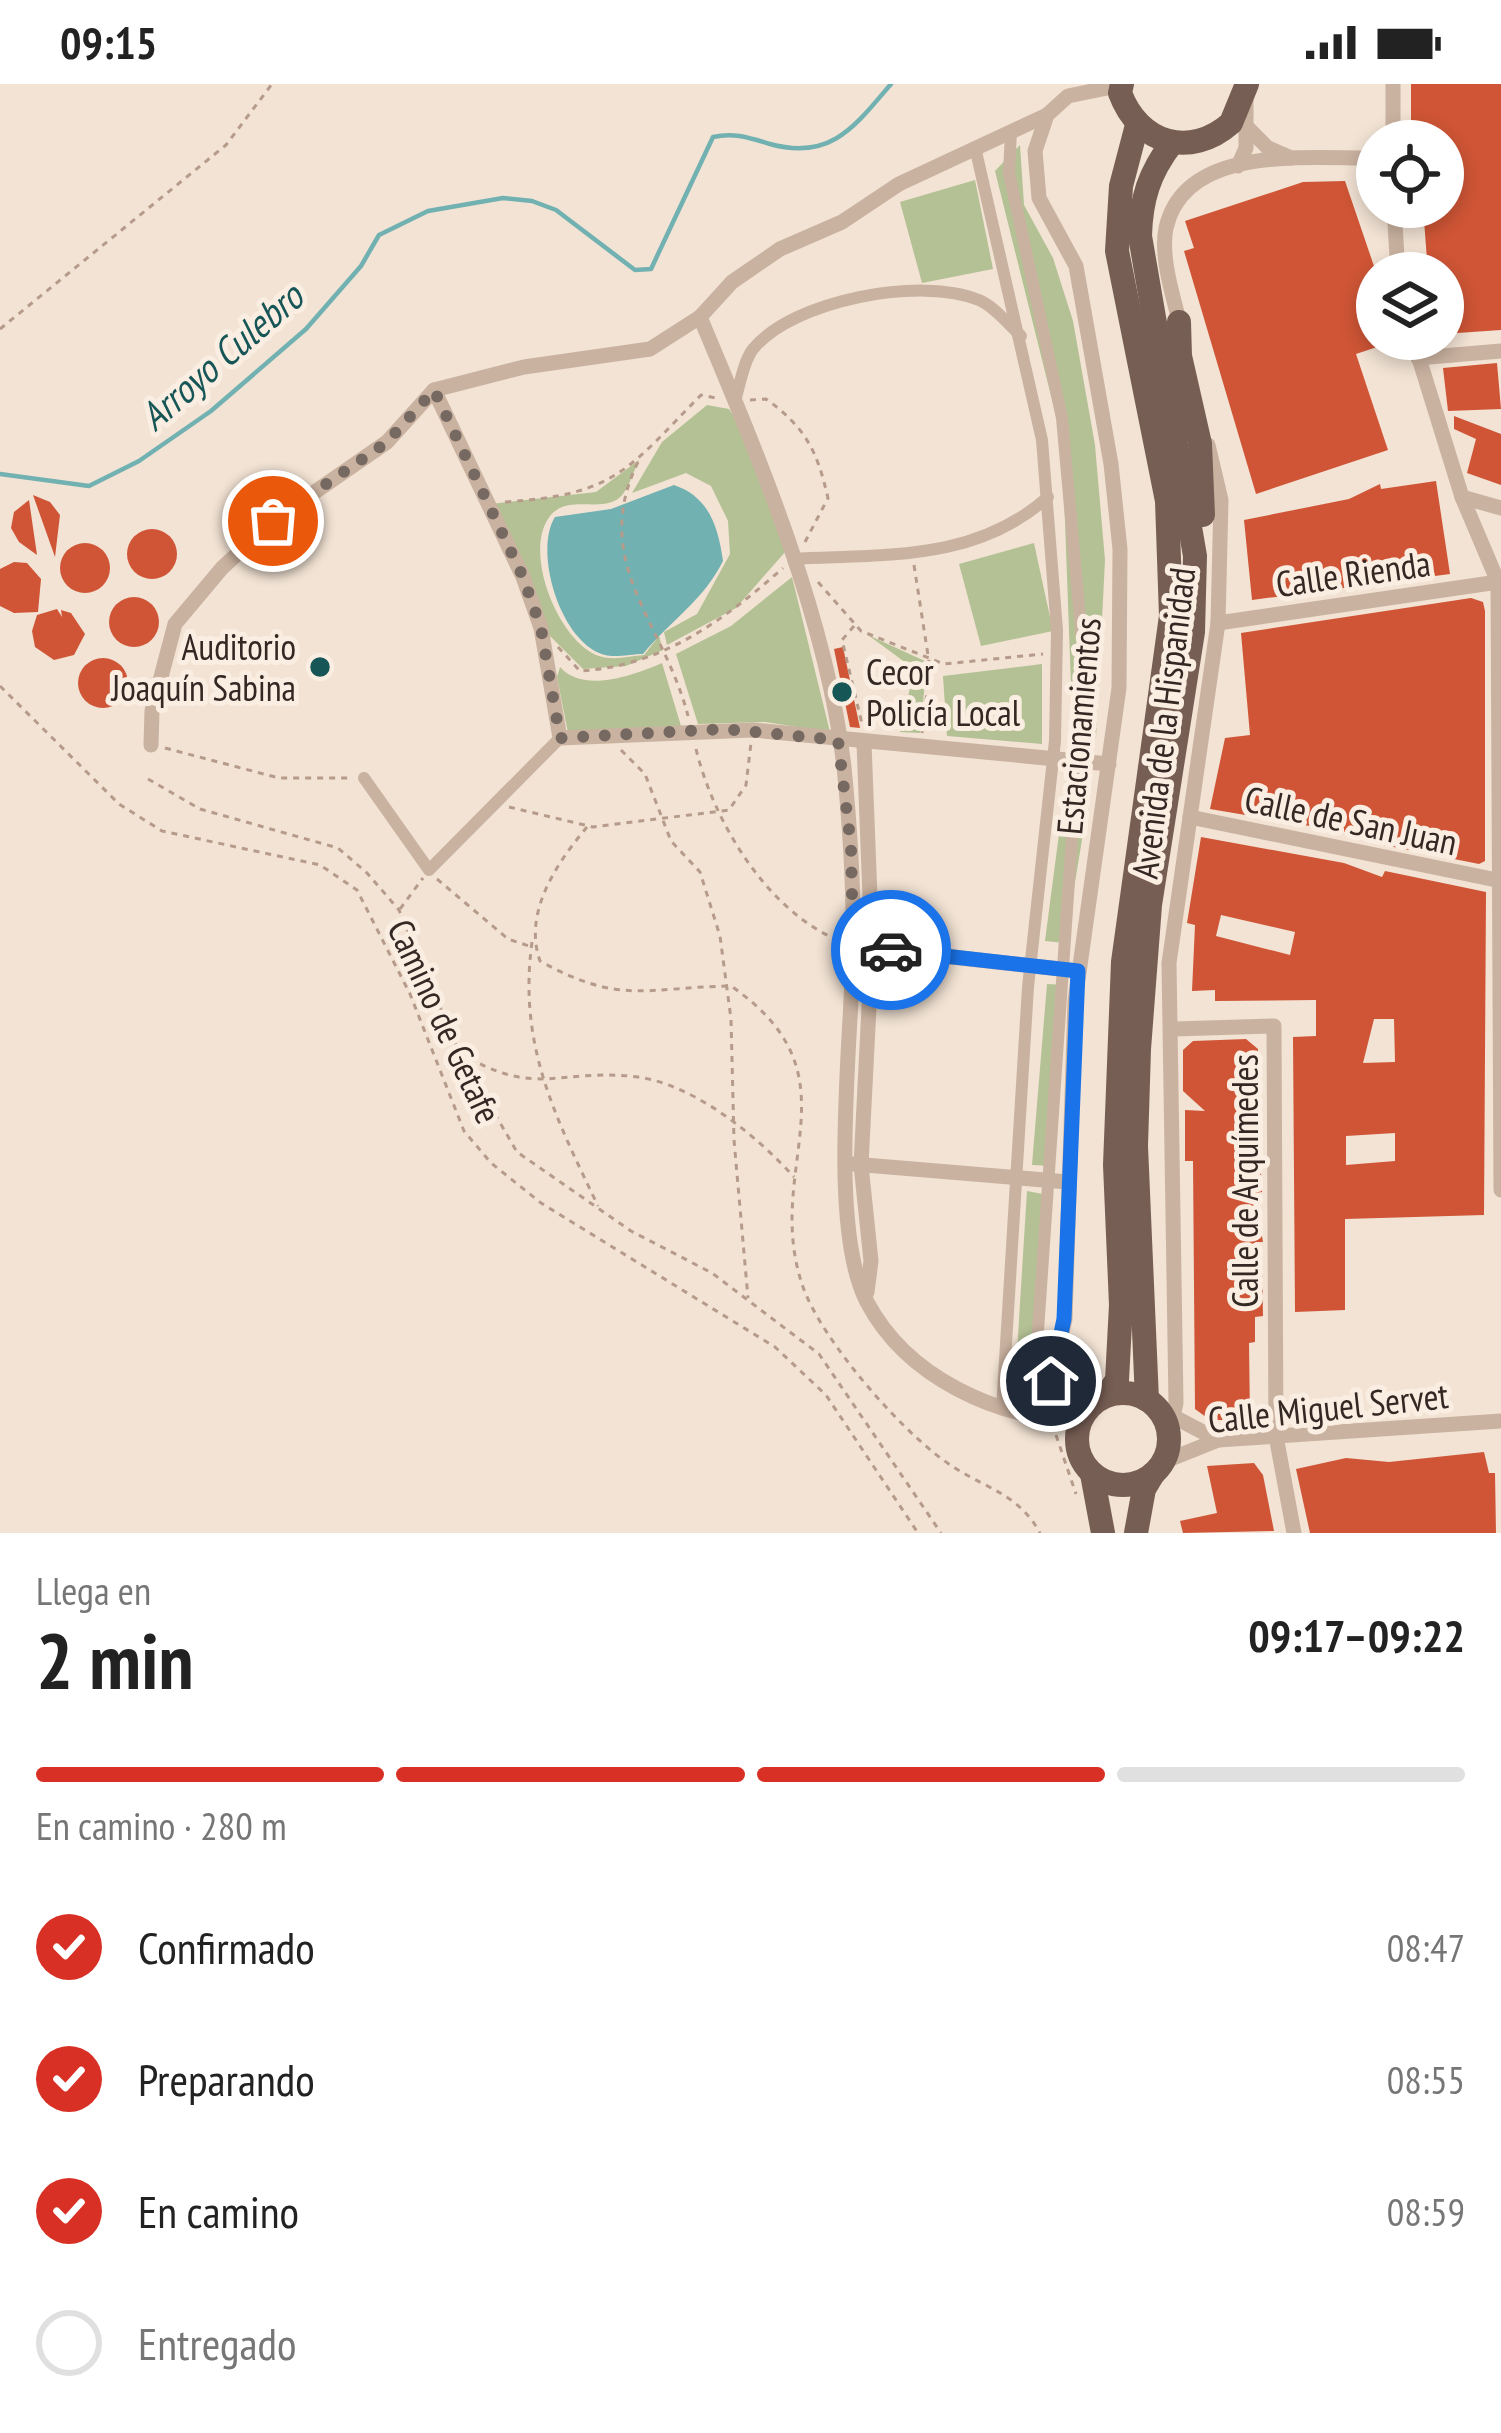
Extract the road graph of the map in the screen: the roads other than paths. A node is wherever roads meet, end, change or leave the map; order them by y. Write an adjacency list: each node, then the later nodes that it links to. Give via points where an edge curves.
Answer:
1 (1122, 84): 4 (street, via 1068,96); 6 (main road)
2 (1393, 84): 5 (street)
3 (1246, 89): 7 (street); 9 (main road, via 1219,134)
4 (1047, 115): 8 (street); 35 (street, Estacionamientos, via 1034,151 1039,198 1076,266 1120,549 1119,688)
5 (1394, 120)
6 (1137, 125): 9 (main road); 50 (main road, Avenida de la Hispanidad, via 1121,187 1118,251 1167,501 1172,616 1123,962 1115,1165 1121,1305 1118,1380)
7 (1246, 127): 12 (street); 13 (street)
8 (1011, 131): 10 (street); 34 (street, via 1009,173 1062,418 1078,548)
9 (1172, 143): 27 (main road, Avenida de la Hispanidad, via 1153,168 1140,236 1191,520)
10 (976, 147): 14 (street, via 780,249); 16 (street)
11 (1356, 158): 12 (street, Avenida de la Hispanidad)
12 (1294, 159): 13 (street, Avenida de la Hispanidad)
13 (1238, 166): 15 (street, Avenida de la Hispanidad, via 1204,174 1180,191 1165,230)
14 (700, 317): 20 (street, via 650,350 524,367); 21 (street)
15 (1179, 322): 27 (main road, via 1200,444 1205,579); 28 (street, Avenida de la Hispanidad, via 1221,500)
16 (1021, 336): 21 (street, via 981,300 934,292 862,298 786,320 751,351); 22 (street)
17 (1501, 351): 18 (street)
18 (1464, 354)
19 (1419, 360): 23 (street)
20 (434, 390): 29 (street, via 541,628); 32 (street, via 387,442 273,521 175,624)
21 (735, 401): 25 (street)
22 (1048, 497): 25 (street, via 977,541 912,556); 33 (street, via 1057,652)
23 (1462, 497): 24 (street); 26 (street)
24 (1501, 508)
25 (793, 559): 30 (street)
26 (1498, 583): 28 (street, Calle Rienda); 38 (street)
27 (1195, 592): 52 (main road, Avenida de la Hispanidad, via 1150,904 1138,1049 1136,1146)
28 (1218, 623): 37 (street, Avenida de la Hispanidad)
29 (560, 738): 30 (street, via 753,730); 36 (street, via 429,870)
30 (838, 740): 31 (street); 39 (street)
31 (864, 743): 33 (street); 40 (street)
32 (151, 745)
33 (1052, 759): 34 (street); 41 (street)
34 (1081, 762): 35 (street); 42 (street)
35 (1109, 764): 43 (street, Estacionamientos)
36 (364, 778)
37 (1190, 817): 38 (street, Calle de San Juan); 44 (street, Avenida de la Hispanidad, via 1168,963)
38 (1500, 881): 49 (street)
39 (853, 946): 40 (street); 45 (street)
40 (872, 948): 41 (street); 45 (street)
41 (1030, 966): 42 (street); 46 (street)
42 (1060, 969): 43 (street); 47 (street)
43 (1078, 971): 48 (street, Estacionamientos)
44 (1174, 1029): 52 (street, Avenida de la Hispanidad); 56 (street, Calle de Arquímedes, via 1274,1026)
45 (853, 1164): 46 (street); 51 (street, via 853,1250 866,1300 928,1370)
46 (1016, 1178): 47 (street); 51 (street)
47 (1048, 1180): 48 (street); 53 (street)
48 (1068, 1182): 54 (street, Estacionamientos, via 1052,1406)
49 (1501, 1184)
50 (1107, 1395): 52 (main road); 54 (main road)
51 (1002, 1408): 53 (street)
52 (1164, 1412): 57 (street); 58 (main road)
53 (1032, 1418): 54 (street)
54 (1080, 1421): 59 (main road, via 1081,1459)
55 (1501, 1421): 56 (street, Calle Miguel Servet)
56 (1276, 1436): 57 (street, Calle Miguel Servet); 62 (street)
57 (1218, 1440): 58 (street, Calle Miguel Servet)
58 (1158, 1468): 59 (main road, via 1133,1484); 61 (main road, via 1144,1489)
59 (1092, 1474): 60 (main road)
60 (1103, 1533)
61 (1136, 1533)
62 (1294, 1533)

